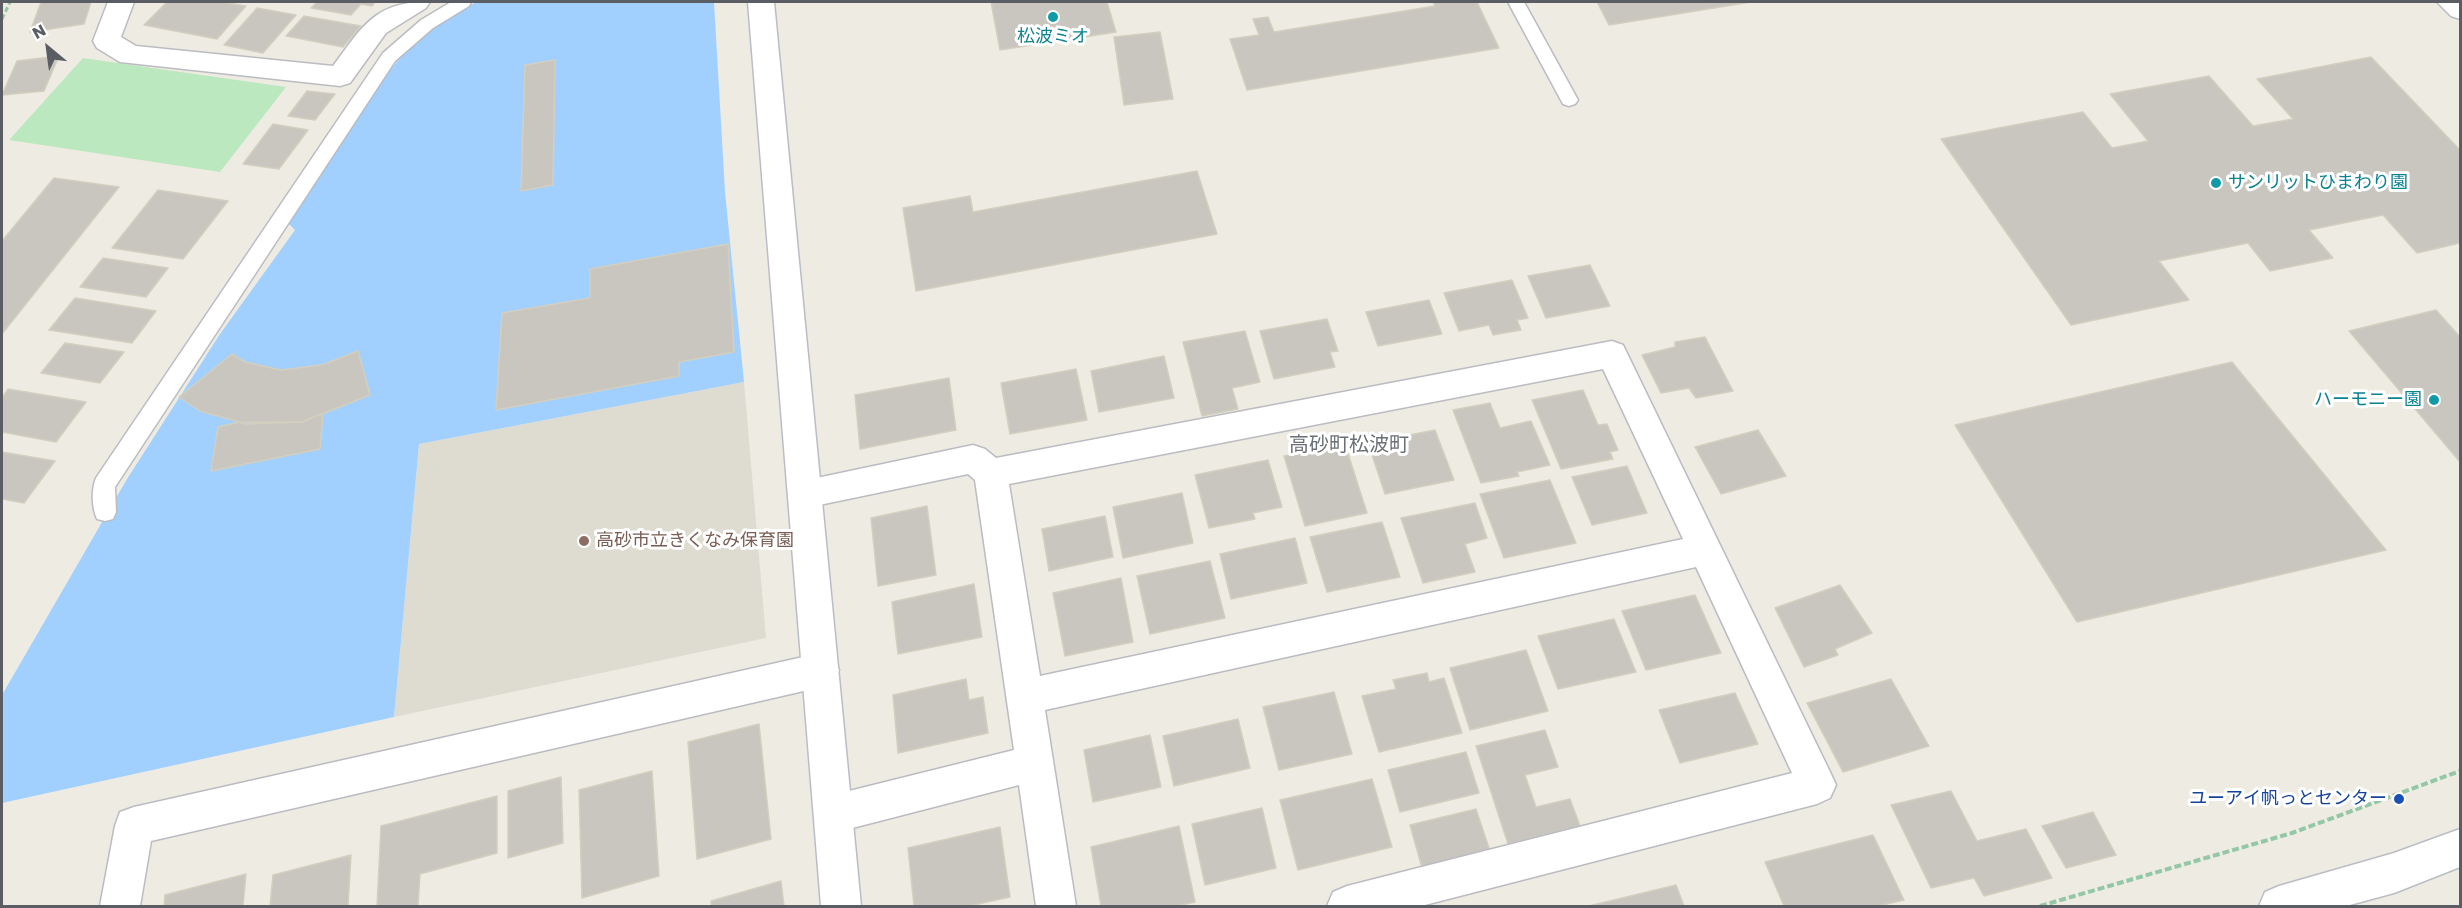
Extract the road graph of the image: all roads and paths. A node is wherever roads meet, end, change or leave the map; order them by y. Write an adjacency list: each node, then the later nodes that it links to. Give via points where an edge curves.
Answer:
1 (10, 2): 9 (path)
2 (121, 2): 3 (street, via 106,41 130,55 340,76 377,26)
3 (417, 2)
4 (463, 2): 13 (lane, via 427,24 389,57 104,484)
5 (762, 2): 12 (street)
6 (1516, 2): 10 (lane)
7 (2450, 2): 8 (street)
8 (2460, 10)
9 (2, 19)
10 (1569, 100)
11 (991, 473): 12 (street, via 973,459); 14 (street, via 1612,354); 16 (street)
12 (805, 493): 15 (street)
13 (105, 512)
14 (1705, 550): 16 (street); 24 (street, via 1817,785)
15 (820, 670): 19 (street); 21 (street, via 134,826)
16 (1025, 697): 17 (street)
17 (1034, 763): 19 (street); 23 (street)
18 (2460, 771): 25 (path, via 2292,833)
19 (833, 814): 22 (street)
20 (2460, 848): 26 (street, via 2394,873)
21 (120, 906)
22 (841, 906)
23 (1056, 906)
24 (1347, 906)
25 (2040, 906)
26 (2278, 906)

